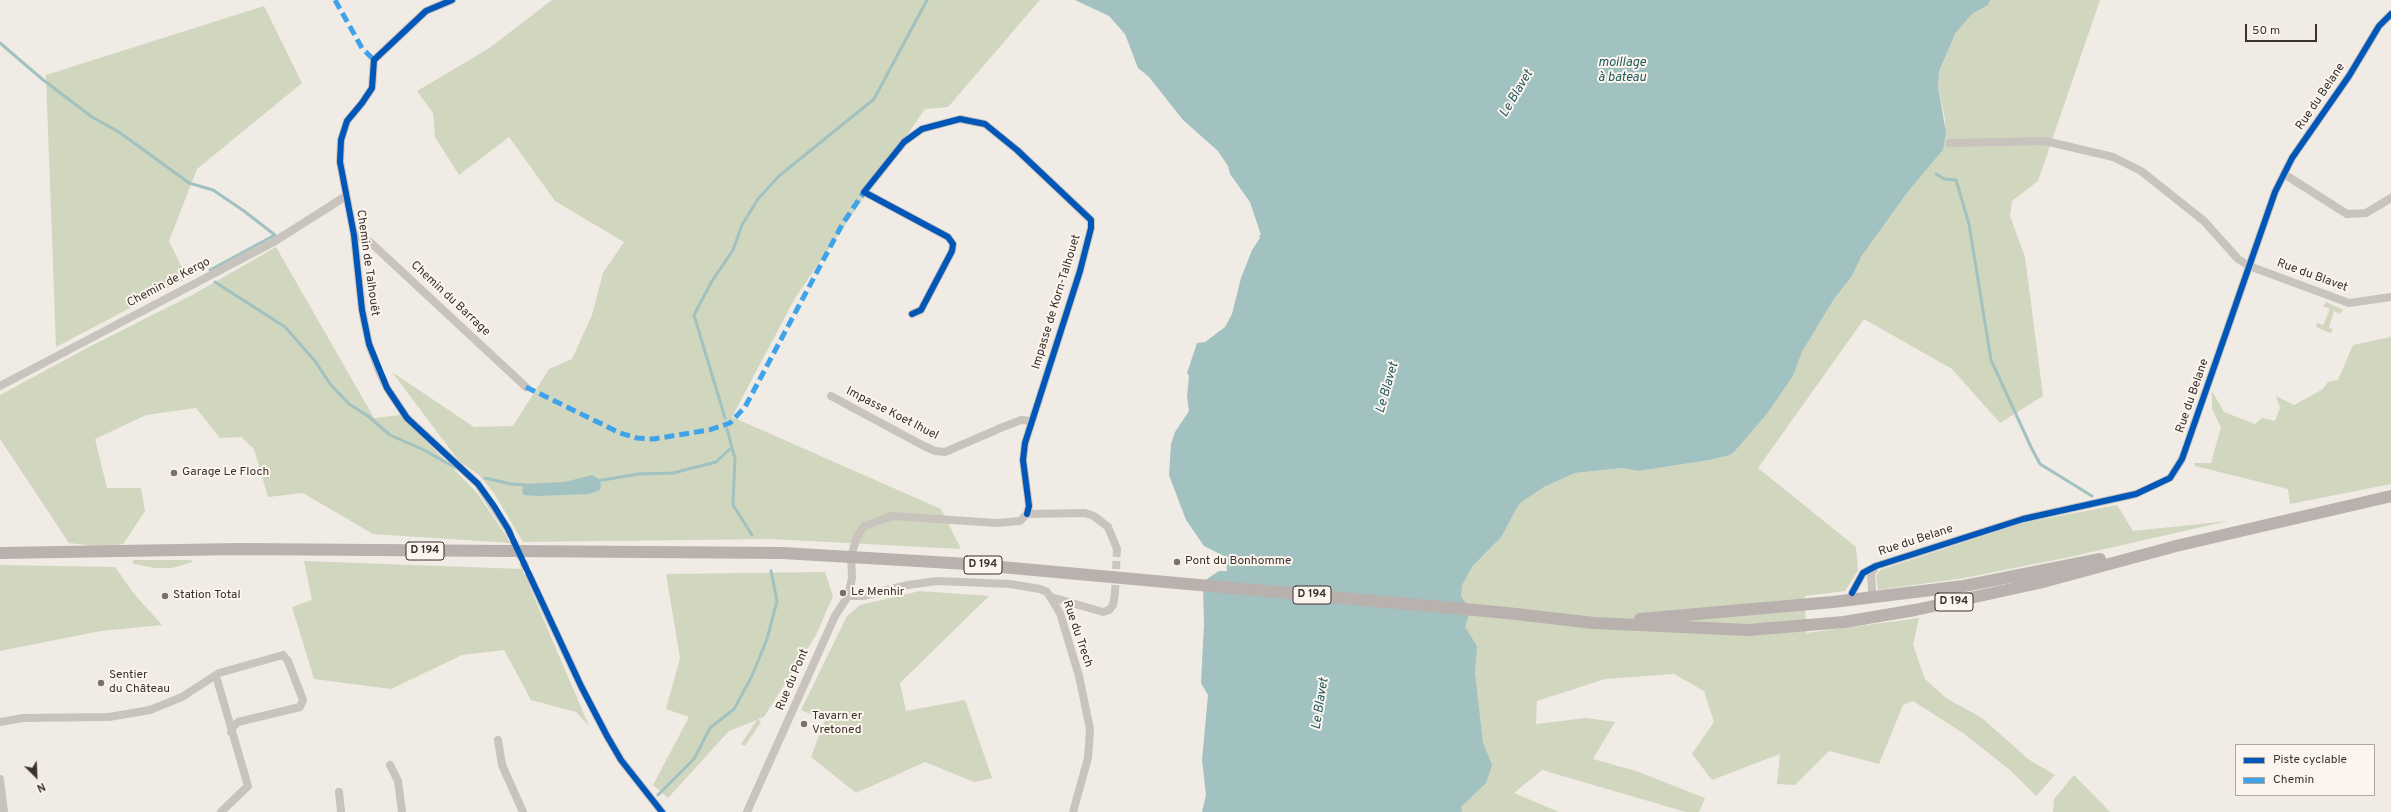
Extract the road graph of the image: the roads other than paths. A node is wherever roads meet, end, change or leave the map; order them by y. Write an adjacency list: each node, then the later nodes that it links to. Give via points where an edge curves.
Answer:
1 (452, 0): 5 (street, Chemin de Talhouët, via 426,11 374,60 372,88 347,121 341,140 340,162)
2 (2391, 14): 4 (street, Rue du Belane, via 2379,26)
3 (1950, 143): 8 (street, Rue du Blavet, via 2045,141 2113,157 2141,171 2198,216 2238,259)
4 (2284, 174): 6 (street, via 2347,214 2366,213); 8 (street, Rue du Belane, via 2275,192)
5 (346, 196): 7 (street, Chemin de Talhouët); 11 (street, Chemin de Kergo, via 272,243)
6 (2391, 198)
7 (354, 235): 12 (street, Chemin du Barrage, via 370,242); 18 (street, Chemin de Talhouët, via 366,332 387,388 414,426 478,484)
8 (2249, 266): 9 (street, Rue du Blavet, via 2349,303); 22 (street, Rue du Belane, via 2180,465 2170,478 2136,494 2023,519)
9 (2391, 297)
10 (912, 314): 14 (street, Impasse de Korn-Talhouet, via 921,310 952,251 953,244 948,237 864,192 913,134 949,121 971,120 985,124 1007,141 1091,220 1091,228)
11 (0, 386)
12 (526, 387)
13 (831, 396): 14 (street, Impasse Koet Ihuel, via 935,451 945,452 1021,420)
14 (1032, 421): 17 (street, Impasse de Korn-Talhouet, via 1024,460 1029,506)
15 (2391, 493): 29 (main road, D 194, via 2359,498 2107,558 1964,586 1826,603 1646,619)
16 (2391, 496): 29 (main road, D 194, via 2176,546 2039,583 1915,610 1844,622 1749,630 1594,624)
17 (1027, 514): 19 (street, via 1071,512 1094,516 1108,527); 21 (street, via 1020,521 997,523 913,516 878,519 864,526 857,537)
18 (508, 529)
19 (1117, 549)
20 (0, 553): 21 (main road, D 194, via 239,549 783,553)
21 (851, 556): 27 (street, Rue du Pont, via 852,578); 29 (main road, D 194, via 968,564)
22 (1876, 566): 24 (street, Rue du Belane, via 1871,574); 26 (street, Rue du Belane, via 1863,573)
23 (529, 574): 42 (street, via 607,736 621,760)
24 (1872, 592)
25 (1115, 593): 28 (street, via 1109,610 1103,612)
26 (1852, 594)
27 (848, 596): 28 (street, Rue du Trech, via 863,596 930,582 965,581 1040,589); 43 (street, Rue du Pont, via 832,623)
28 (1051, 598): 44 (street, Rue du Trech, via 1060,613 1090,729 1088,758)
29 (1507, 613)
30 (216, 676): 31 (street, via 182,697 150,710 109,716 23,718); 32 (street); 32 (street, via 234,668 283,655 288,661 303,700 300,707 238,722 232,727)
31 (0, 722)
32 (231, 732): 38 (street, via 248,786)
33 (498, 740): 41 (street, via 502,765)
34 (390, 765): 40 (street, via 398,781)
35 (0, 779): 37 (street)
36 (339, 792): 39 (street)
37 (4, 812)
38 (221, 812)
39 (341, 812)
40 (402, 812)
41 (522, 812)
42 (662, 812)
43 (747, 812)
44 (1073, 812)

